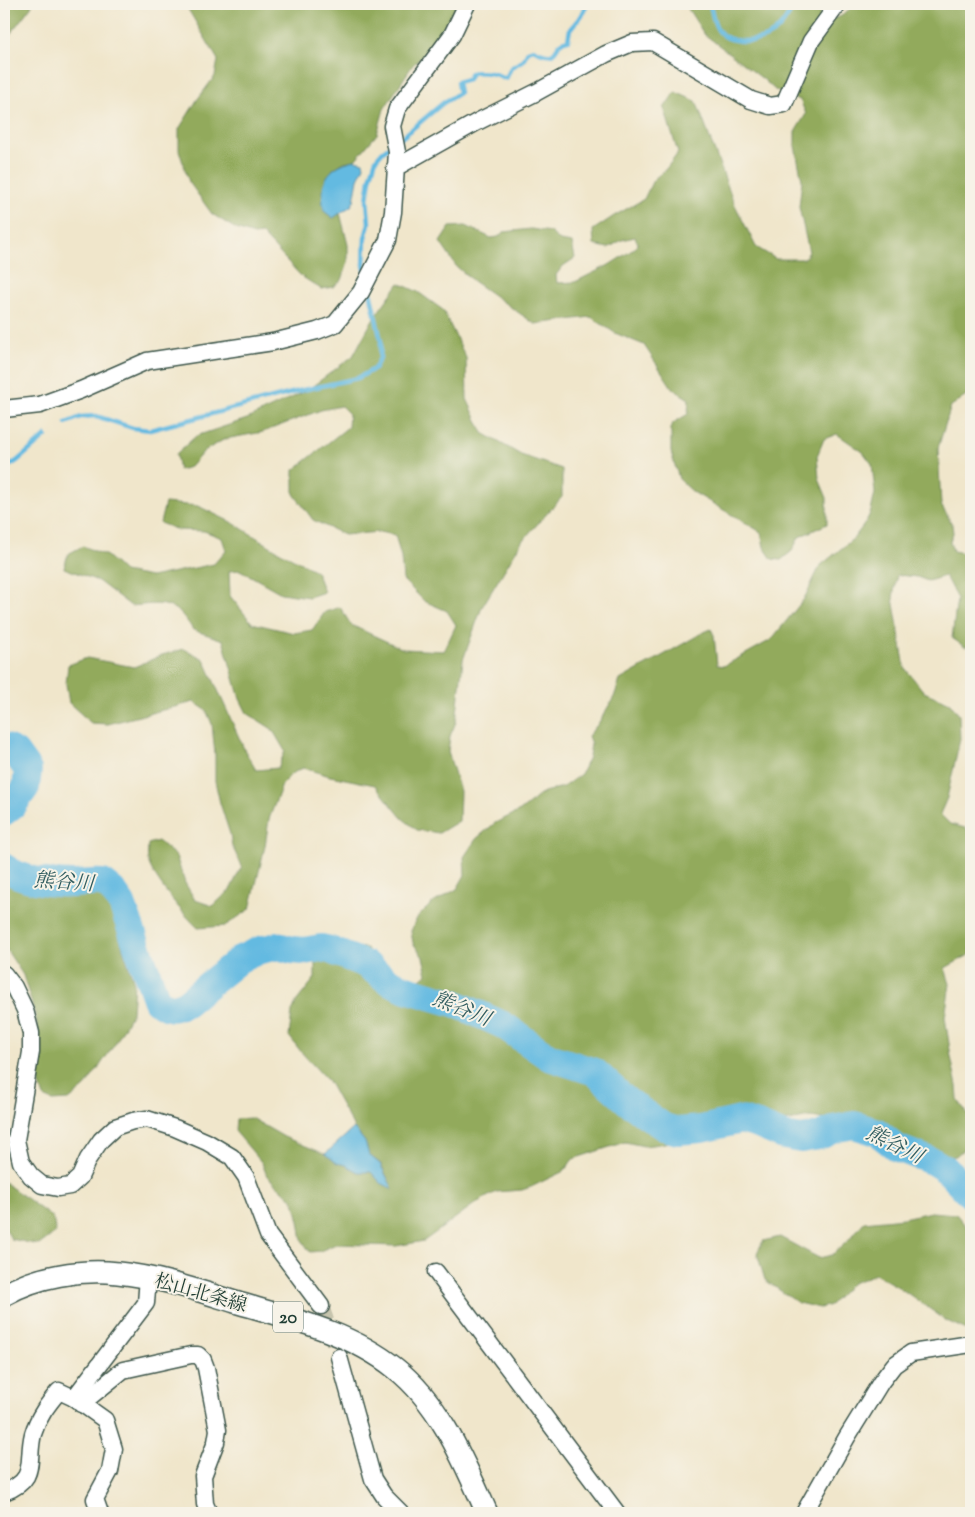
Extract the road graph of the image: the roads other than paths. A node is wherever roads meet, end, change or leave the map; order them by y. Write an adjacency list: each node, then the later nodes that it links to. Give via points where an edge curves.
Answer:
1 (468, 4): 3 (street, via 452,35 397,109 392,126)
2 (838, 4): 3 (street, via 811,41 784,104 770,106 751,100 653,42 632,43)
3 (396, 160): 4 (street, via 388,240 361,292 336,324 273,342 147,361 40,404)
4 (4, 409)
5 (4, 974): 9 (street, via 25,1010 31,1033 31,1052 16,1140 21,1162 31,1176 42,1185 70,1186 80,1177 101,1140 115,1127 133,1121 147,1119 207,1142 232,1157 246,1177 268,1236)
6 (436, 1272): 18 (street)
7 (148, 1277): 8 (main road, 松山北条線 / 20, via 88,1272 36,1281); 12 (street, via 146,1303); 17 (main road, 松山北条線 / 20, via 293,1319 345,1338 395,1368 426,1398 456,1444)
8 (4, 1294)
9 (321, 1306)
10 (971, 1344): 19 (street, via 911,1353 894,1365 847,1437)
11 (339, 1357): 16 (street, via 374,1479 384,1496)
12 (78, 1401): 13 (street, via 60,1391 44,1408 33,1435 29,1470 23,1480); 14 (street, via 105,1420 114,1449 110,1471 95,1499); 15 (street, via 123,1370 198,1355 206,1368 218,1430 203,1476)
13 (4, 1492)
14 (100, 1513)
15 (209, 1513)
16 (401, 1513)
17 (488, 1513)
18 (617, 1513)
19 (804, 1513)

